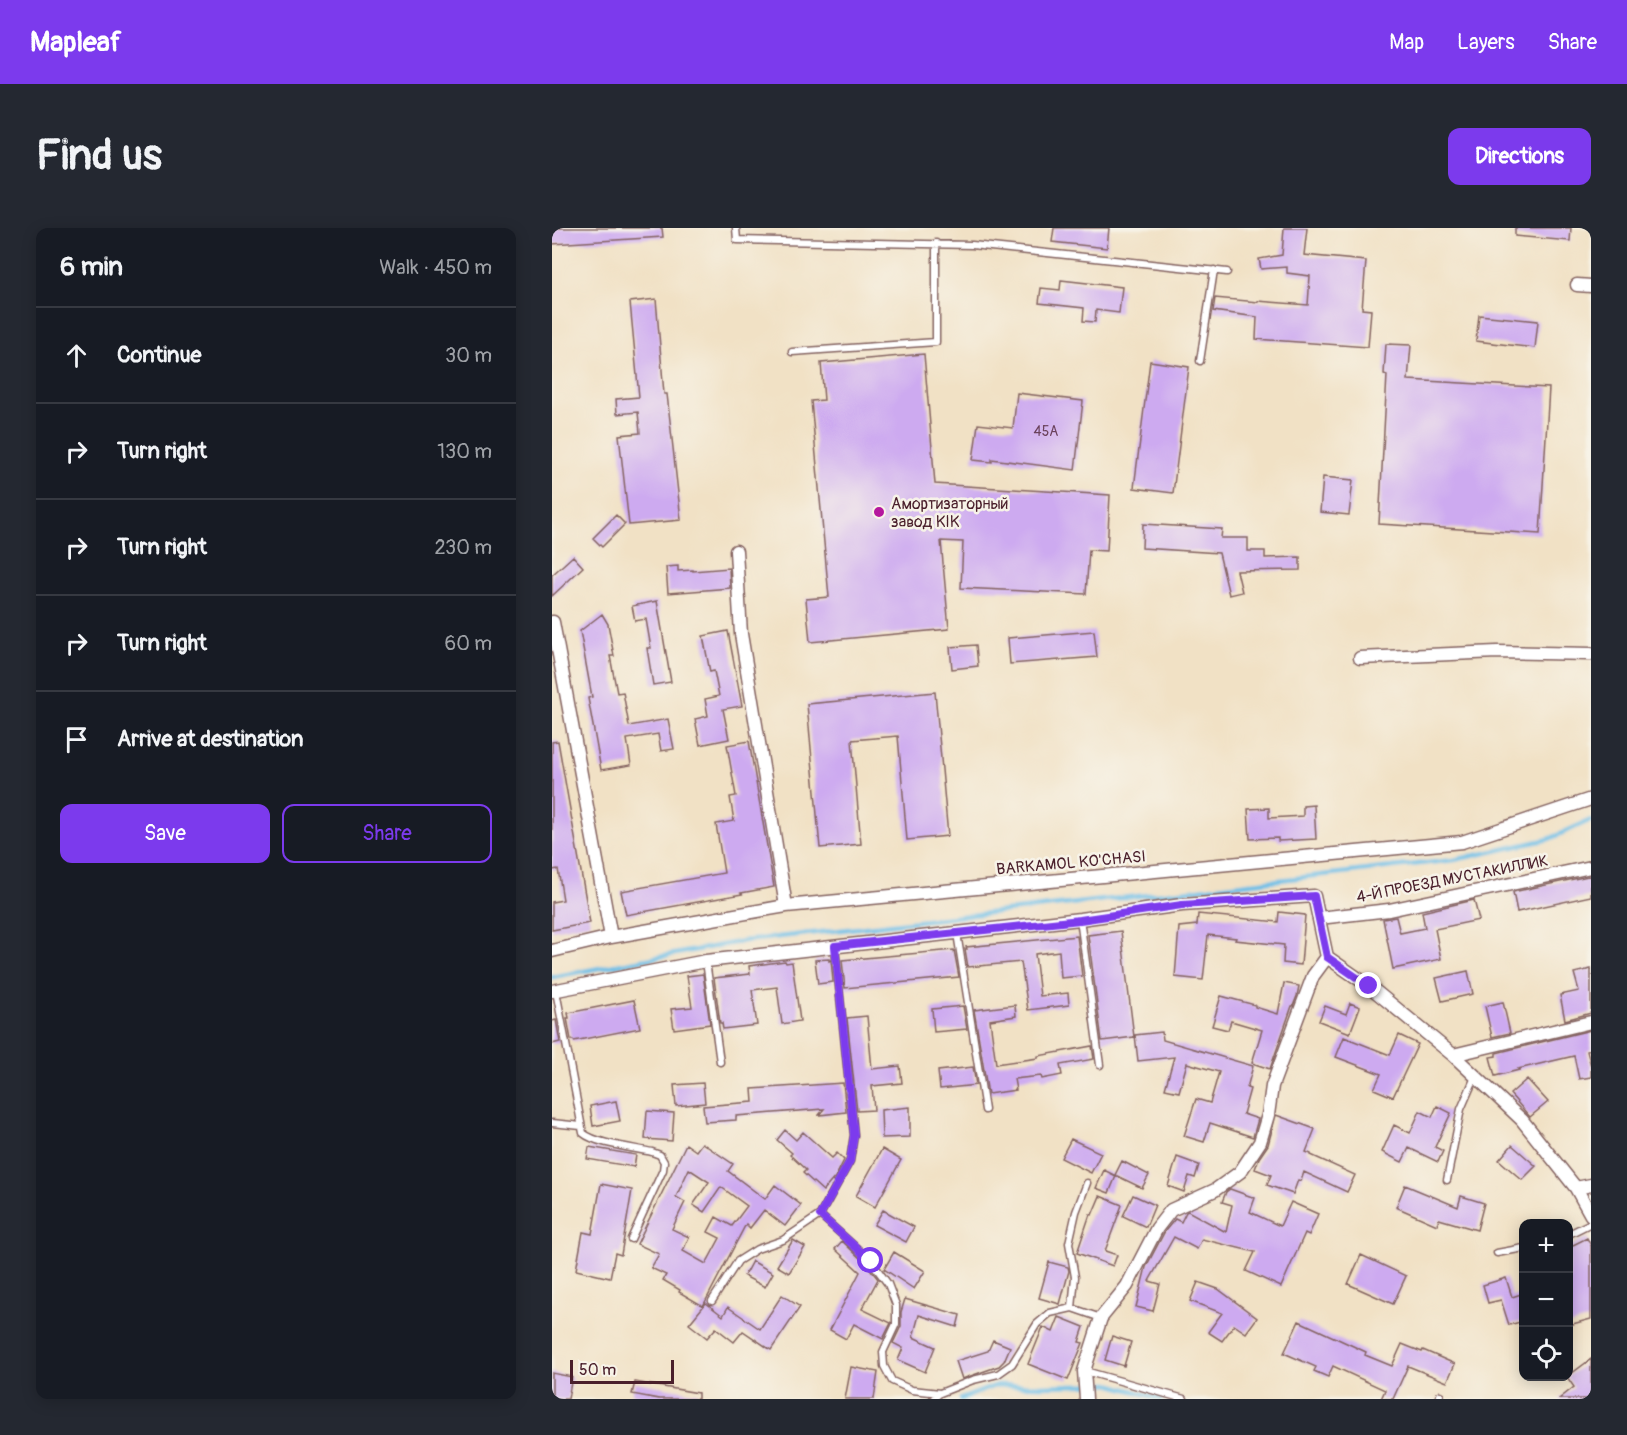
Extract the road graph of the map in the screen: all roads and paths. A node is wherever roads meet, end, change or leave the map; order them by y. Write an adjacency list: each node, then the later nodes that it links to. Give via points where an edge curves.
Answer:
1 (736, 228): 2 (lane, via 737,240)
2 (936, 243): 3 (lane); 7 (lane, via 936,342)
3 (1214, 270): 4 (lane); 8 (lane)
4 (1227, 272)
5 (1577, 285): 6 (street)
6 (1591, 286)
7 (792, 352)
8 (1200, 361)
9 (736, 551): 15 (street, via 741,634)
10 (553, 622): 19 (street)
11 (1591, 654): 12 (street, via 1497,652)
12 (1360, 658)
13 (1591, 799): 15 (street, BARKAMOL KO'CHASI, via 1462,842)
14 (1591, 867): 16 (street, 4-Й ПРОЕЗД МУСТАКИЛЛИК, via 1389,910)
15 (786, 906): 19 (street, BARKAMOL KO'CHASI)
16 (1319, 918): 17 (street, via 1314,896 1182,905); 22 (street)
17 (1080, 920): 18 (street); 28 (lane)
18 (957, 933): 20 (street); 30 (lane)
19 (611, 938): 21 (street, BARKAMOL KO'CHASI)
20 (835, 946): 23 (street); 37 (lane, via 854,1135 850,1161)
21 (552, 951)
22 (1327, 957): 26 (street); 46 (street, via 1313,976 1272,1086 1260,1142 1240,1172 1215,1190 1171,1210 1157,1228 1127,1286)
23 (706, 961): 24 (street); 27 (lane)
24 (554, 991): 32 (lane)
25 (1591, 1022): 26 (street)
26 (1453, 1055): 29 (street)
27 (720, 1062)
28 (1100, 1065)
29 (1476, 1076): 33 (lane, via 1461,1109); 36 (street, via 1522,1120)
30 (985, 1110)
31 (552, 1123): 32 (lane)
32 (581, 1126): 41 (lane, via 589,1137 652,1152 664,1162)
33 (1447, 1180)
34 (1087, 1183): 45 (lane, via 1069,1244 1075,1277)
35 (1591, 1185): 36 (street)
36 (1576, 1188): 38 (street)
37 (820, 1215): 44 (lane, via 738,1261); 48 (lane, via 871,1261 888,1284 896,1305 896,1324 883,1352 884,1366 892,1380 912,1390)
38 (1591, 1215)
39 (1591, 1223): 40 (lane)
40 (1573, 1232)
41 (631, 1239)
42 (1519, 1249): 43 (lane)
43 (1497, 1253)
44 (712, 1302)
45 (1072, 1308): 46 (lane); 48 (lane, via 1050,1313 1037,1324 1012,1364 998,1374)
46 (1101, 1318): 47 (street)
47 (1085, 1385): 50 (lane)
48 (940, 1393): 49 (lane)
49 (933, 1399)
50 (1184, 1399)

